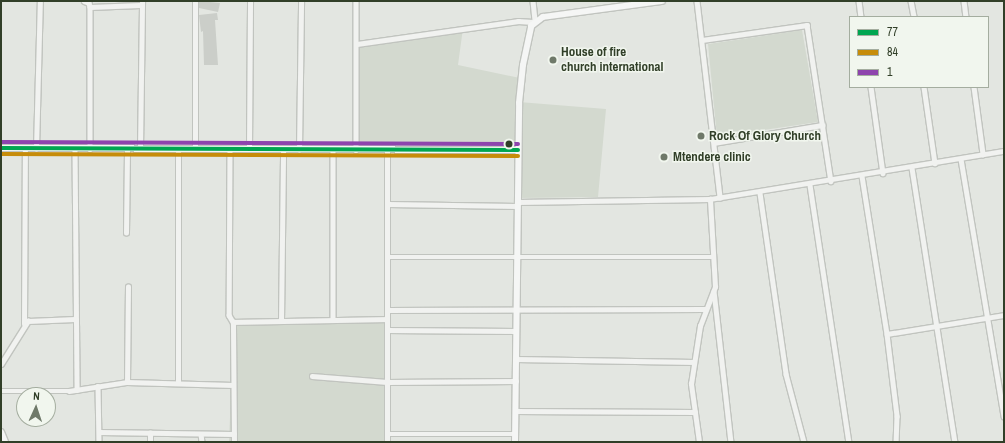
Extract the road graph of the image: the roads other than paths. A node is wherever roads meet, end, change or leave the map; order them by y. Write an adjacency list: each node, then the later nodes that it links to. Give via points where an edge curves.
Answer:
1 (40, 1): 30 (street)
2 (84, 1): 14 (street, via 89,3)
3 (195, 1): 34 (street)
4 (250, 1): 36 (street)
5 (301, 1): 38 (street)
6 (356, 1): 20 (street)
7 (533, 1): 18 (street)
8 (662, 1): 18 (main road)
9 (697, 1): 19 (street)
10 (859, 1): 15 (street)
11 (911, 1): 16 (street)
12 (964, 1): 17 (street)
13 (141, 3): 14 (street); 32 (street)
14 (90, 7): 28 (street)
15 (861, 16)
16 (914, 16)
17 (966, 16)
18 (534, 21): 20 (street, via 518,20); 42 (main road, via 523,65)
19 (702, 40): 24 (street, via 807,25); 25 (street)
20 (357, 44): 40 (street)
21 (871, 88): 48 (street)
22 (924, 88): 46 (street)
23 (974, 88): 44 (street)
24 (824, 125): 25 (street); 50 (street)
25 (714, 143): 53 (street)
26 (1, 148): 29 (main road)
27 (75, 148): 28 (main road); 30 (main road); 68 (street)
28 (90, 148): 31 (main road)
29 (25, 149): 30 (main road); 73 (street)
30 (36, 149)
31 (127, 149): 32 (main road); 57 (street)
32 (140, 149): 33 (main road)
33 (178, 149): 34 (main road); 85 (street)
34 (195, 149): 35 (main road)
35 (230, 149): 36 (main road); 72 (street, via 229,315)
36 (249, 149): 37 (main road)
37 (283, 149): 38 (main road); 71 (street)
38 (299, 150): 39 (main road)
39 (333, 150): 40 (main road); 70 (street)
40 (356, 150): 41 (main road)
41 (387, 150): 42 (main road); 55 (street)
42 (518, 150): 56 (main road)
43 (1004, 151): 44 (street)
44 (983, 154): 45 (street)
45 (961, 159): 46 (street); 67 (street)
46 (934, 163): 47 (street)
47 (912, 168): 48 (street); 74 (street)
48 (883, 173): 49 (street)
49 (862, 176): 50 (street); 77 (street)
50 (831, 181): 51 (street)
51 (810, 185): 52 (street); 110 (street)
52 (760, 193): 53 (street); 109 (street, via 786,374)
53 (720, 198): 54 (street)
54 (710, 199): 56 (street); 59 (street)
55 (388, 204): 56 (street); 58 (street)
56 (518, 204): 60 (main road)
57 (126, 234)
58 (387, 256): 60 (street); 65 (street)
59 (714, 257): 60 (street); 62 (street)
60 (517, 258): 63 (main road)
61 (128, 287): 82 (street)
62 (714, 290): 64 (street); 108 (street)
63 (516, 308): 64 (street); 65 (street); 76 (main road)
64 (705, 309): 79 (street)
65 (387, 310): 69 (street)
66 (1004, 315): 67 (street)
67 (986, 317): 74 (street); 92 (street)
68 (75, 319): 73 (street, via 34,320); 88 (street)
69 (387, 319): 70 (street); 75 (street)
70 (333, 320): 71 (street)
71 (281, 321): 72 (street)
72 (233, 322): 86 (street)
73 (24, 324): 80 (street)
74 (936, 327): 77 (street); 112 (street)
75 (387, 330): 76 (street); 83 (street)
76 (516, 331): 78 (main road)
77 (887, 334): 111 (street, via 897,416)
78 (516, 359): 79 (street); 84 (main road)
79 (694, 362): 91 (street, via 691,384)
80 (1, 364)
81 (312, 376): 83 (street)
82 (127, 382): 85 (street); 87 (street)
83 (387, 382): 84 (street); 98 (street)
84 (516, 382): 90 (main road)
85 (178, 383): 86 (street)
86 (233, 385): 97 (street)
87 (98, 386): 88 (street); 94 (street)
88 (77, 390): 89 (street)
89 (1, 391)
90 (515, 411): 91 (street); 99 (main road)
91 (695, 412): 107 (street)
92 (1004, 416)
93 (1, 432): 100 (main road)
94 (99, 432): 95 (street); 101 (street)
95 (150, 433): 96 (street); 102 (street)
96 (202, 434): 97 (street); 103 (street)
97 (234, 434): 104 (street)
98 (387, 434): 99 (street); 105 (street)
99 (515, 434): 106 (main road)
100 (5, 442)
101 (99, 442)
102 (150, 442)
103 (202, 442)
104 (234, 442)
105 (387, 442)
106 (515, 442)
107 (699, 442)
108 (731, 442)
109 (804, 442)
110 (849, 442)
111 (896, 442)
112 (955, 442)

